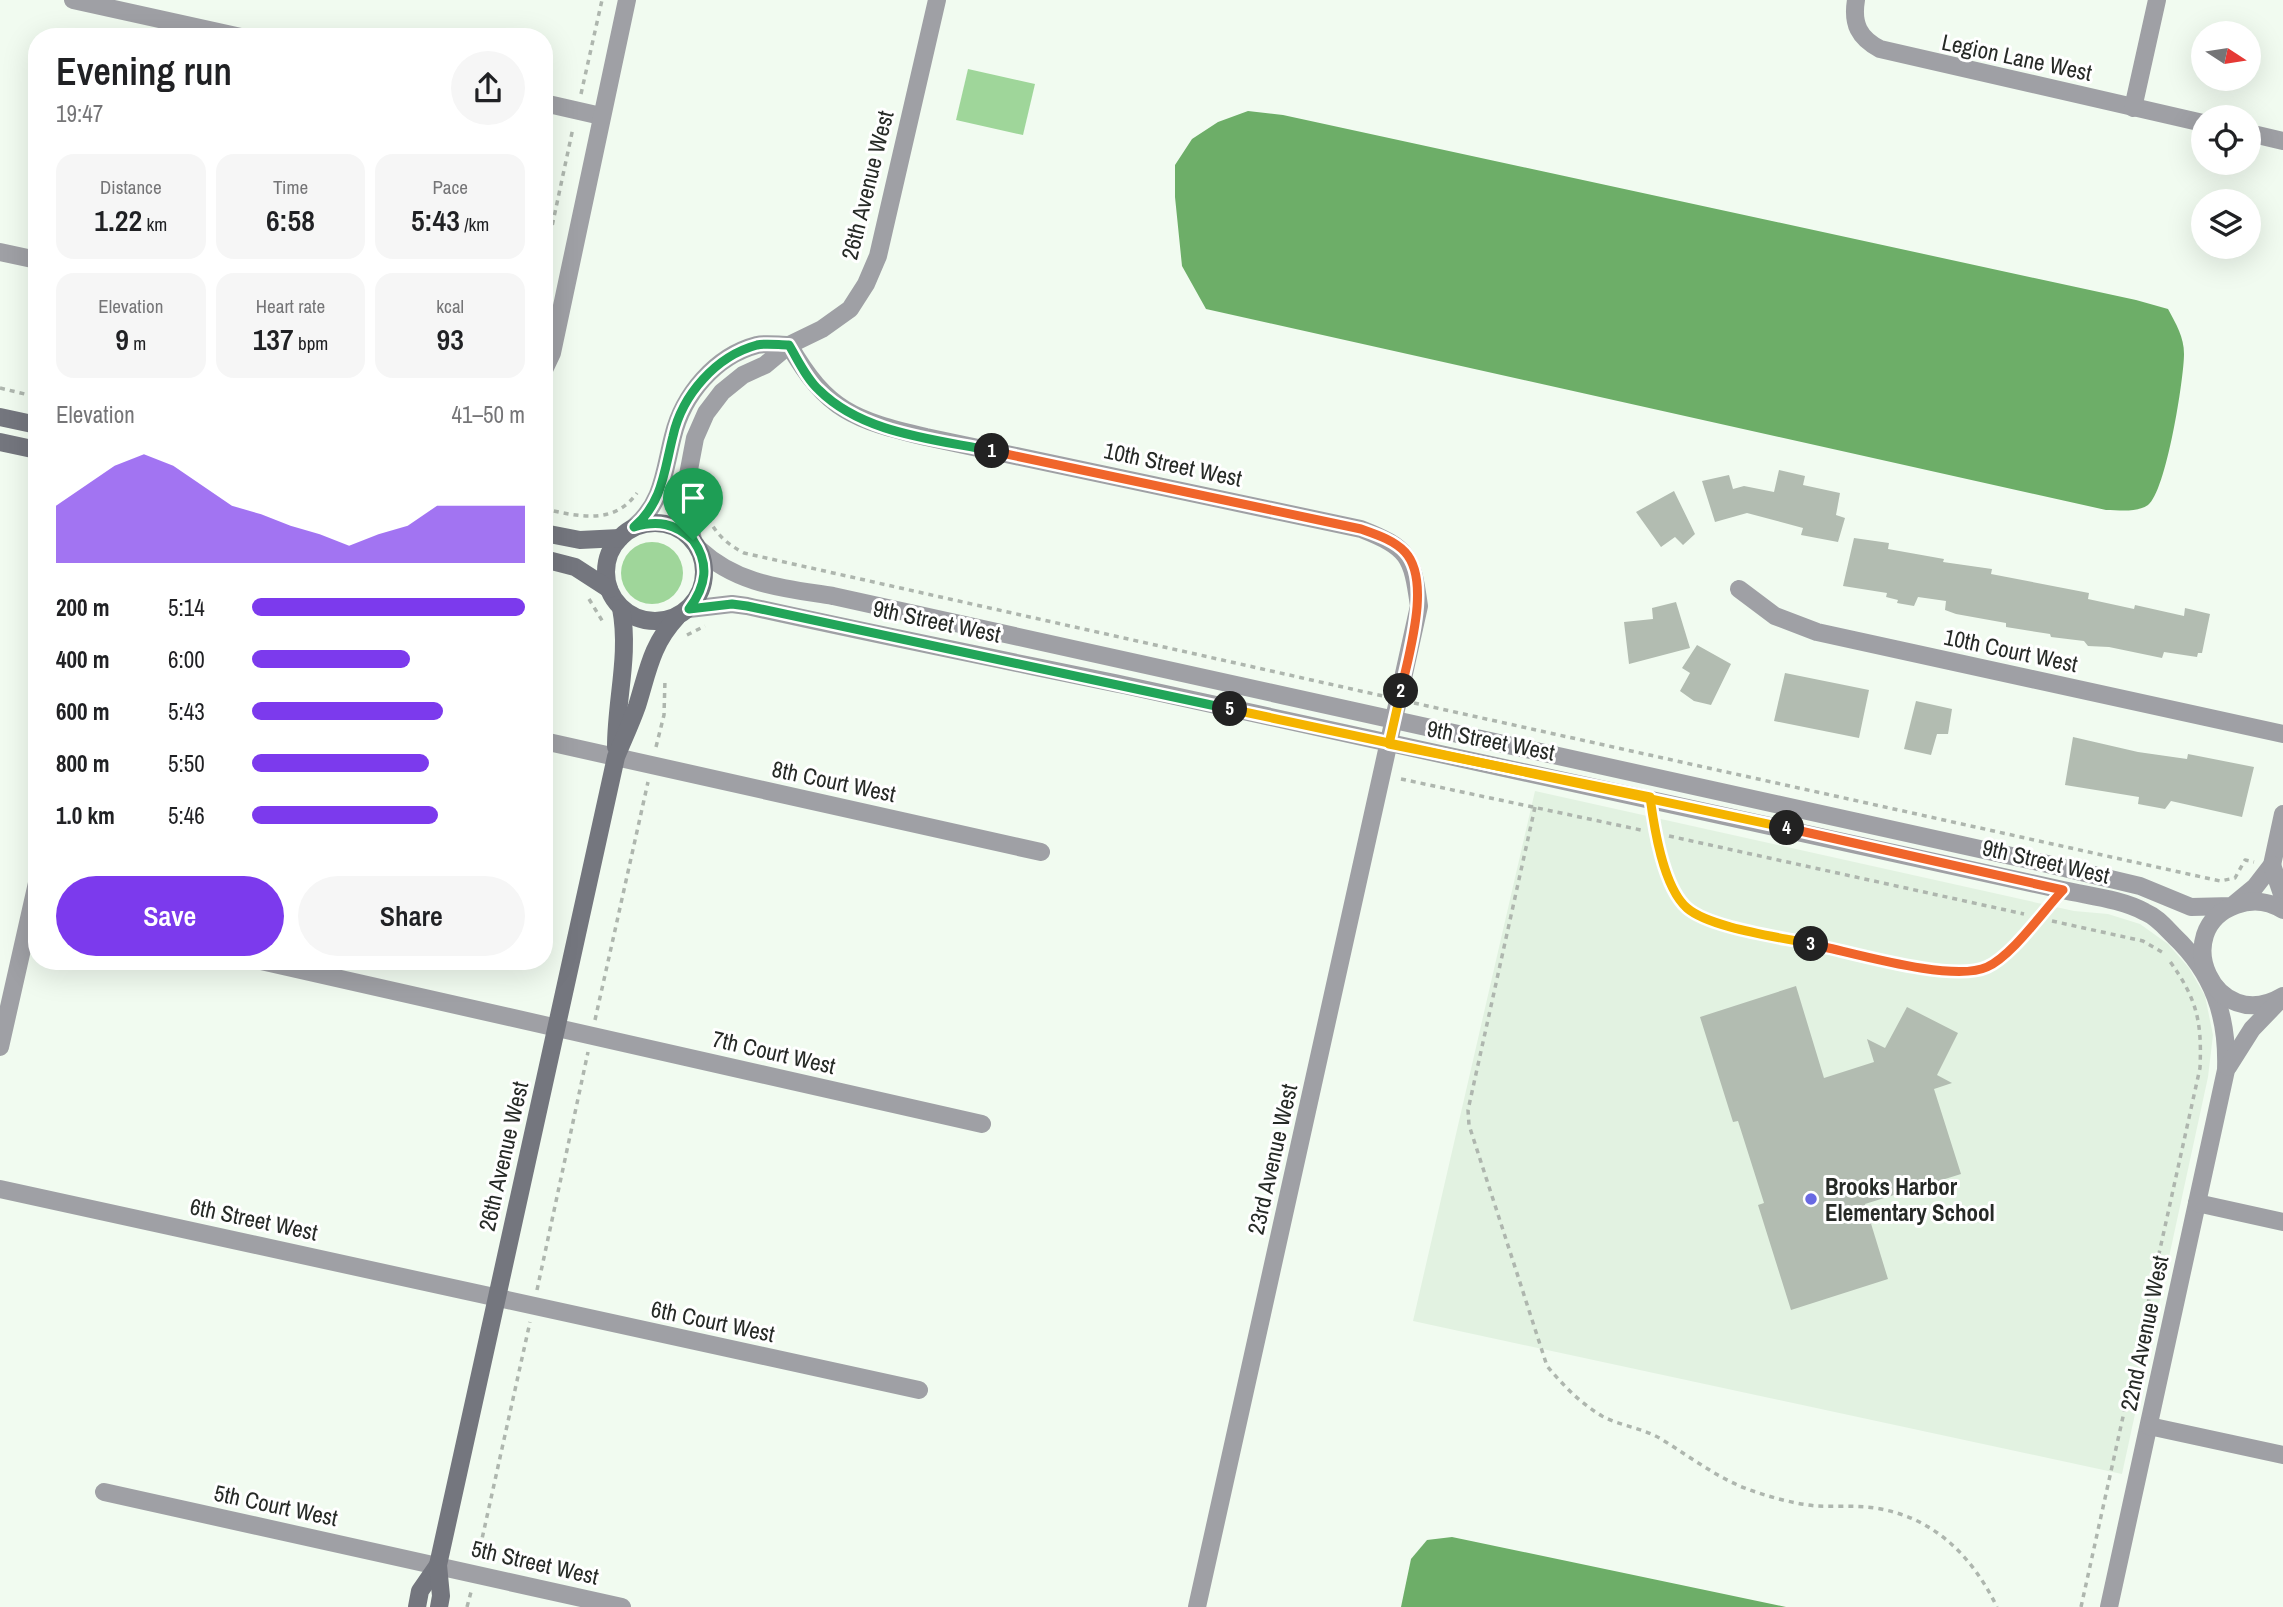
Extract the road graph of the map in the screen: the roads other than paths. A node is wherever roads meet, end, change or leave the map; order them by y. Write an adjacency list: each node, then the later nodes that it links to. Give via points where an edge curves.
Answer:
1 (73, 0): 6 (street)
2 (627, 0): 9 (street)
3 (937, 0): 15 (street, 26th Avenue West, via 878,256 866,284 850,309)
4 (1856, 0): 8 (street, Legion Lane West, via 1855,23 1863,40 1880,49)
5 (2157, 0): 8 (street)
6 (199, 28)
7 (553, 105): 9 (street)
8 (2133, 107): 10 (street, Legion Lane West)
9 (601, 116): 16 (street)
10 (2191, 120)
11 (2261, 136): 12 (street)
12 (2283, 141)
13 (0, 252): 14 (street)
14 (28, 258)
15 (789, 345): 21 (street, 26th Avenue West, via 758,345 732,356 695,388 673,434 661,491); 23 (street, 26th Avenue West, via 765,365 743,375 706,412 695,438 684,496); 29 (street, 10th Street West, via 817,389 836,406 883,427 1361,529 1384,538 1406,552 1419,606)
16 (553, 348)
17 (0, 417): 18 (street)
18 (28, 423)
19 (0, 442): 20 (street)
20 (28, 448)
21 (627, 533): 22 (street, via 580,540); 23 (street, via 659,523 683,531); 25 (street, via 607,562)
22 (553, 535)
23 (696, 545): 28 (street, via 705,565 704,581); 29 (street, 9th Street West, via 724,570 760,584 833,596)
24 (553, 561): 25 (street, via 575,567)
25 (609, 589): 27 (street)
26 (1740, 589): 30 (street, 10th Court West, via 1775,616 1817,632)
27 (621, 608): 28 (street, via 648,621); 33 (street, 26th Avenue West, via 627,648 616,707)
28 (683, 613): 32 (street, 9th Street West, via 732,604 747,606); 33 (street, 26th Avenue West, via 658,639 651,654)
29 (1394, 721): 32 (street, 23rd Avenue West); 40 (street, 9th Street West, via 2140,886 2191,907)
30 (2283, 734)
31 (553, 743): 33 (street, 8th Court West)
32 (1389, 744): 34 (street, 9th Street West); 62 (street, 23rd Avenue West)
33 (616, 757): 36 (street, 8th Court West); 46 (street, 26th Avenue West)
34 (1650, 797): 38 (street, 9th Street West); 38 (lane, via 1654,833 1674,890 1687,908 1721,924 1940,971 1972,972 1989,967)
35 (2283, 814): 37 (street)
36 (1041, 852)
37 (2272, 865): 39 (street); 40 (street)
38 (2063, 890): 44 (street, 9th Street West, via 2146,912 2182,943)
39 (2283, 897)
40 (2232, 906): 41 (street, 9th Street West, via 2255,901); 44 (street, via 2210,926 2204,939 2202,954)
41 (2283, 910)
42 (28, 933): 47 (street)
43 (301, 970): 46 (street, 7th Court West)
44 (2211, 982): 45 (street, via 2226,997 2245,1004 2266,1004); 48 (street, 22nd Avenue West, via 2225,1025)
45 (2283, 996): 48 (street, 22nd Avenue West, via 2252,1029)
46 (556, 1027): 49 (street, 7th Court West); 53 (street, 26th Avenue West)
47 (0, 1047)
48 (2226, 1070): 51 (street, 22nd Avenue West)
49 (982, 1124)
50 (0, 1189): 53 (street, 6th Street West)
51 (2197, 1203): 52 (street); 55 (street, 22nd Avenue West)
52 (2283, 1222)
53 (497, 1297): 54 (street, 6th Court West); 58 (street, 26th Avenue West)
54 (919, 1390)
55 (2149, 1426): 56 (street); 63 (street, 22nd Avenue West)
56 (2283, 1455)
57 (104, 1492): 58 (street, 5th Court West)
58 (438, 1565): 59 (street, 26th Avenue West, via 420,1591); 60 (street, 26th Avenue West); 61 (street, 5th Street West)
59 (416, 1607)
60 (439, 1607)
61 (622, 1607)
62 (1197, 1607)
63 (2109, 1607)

